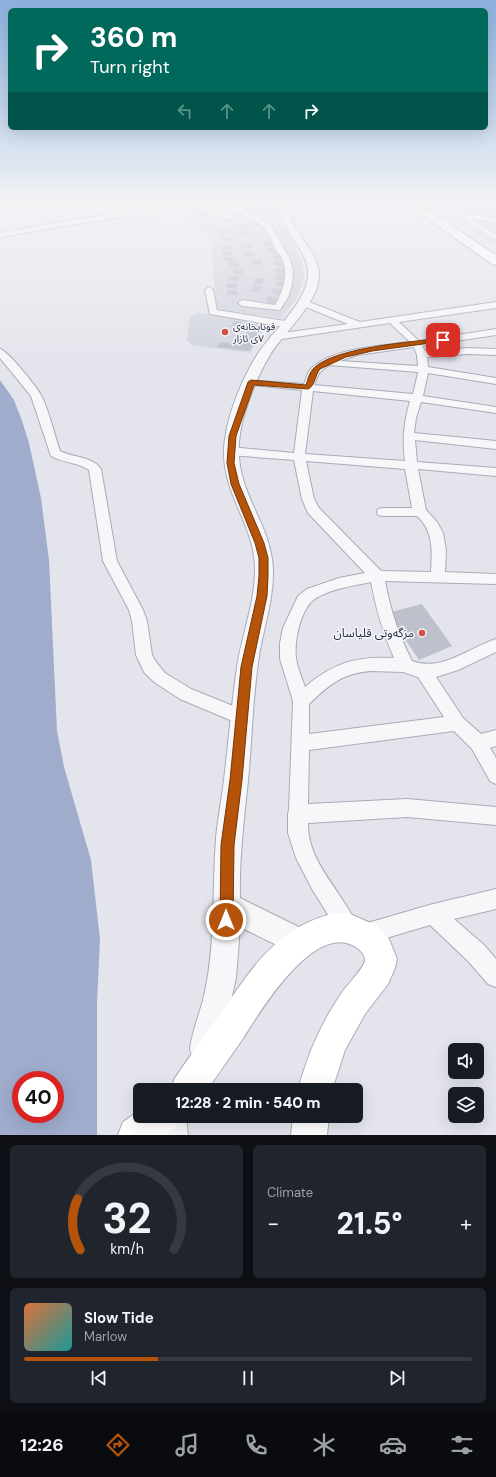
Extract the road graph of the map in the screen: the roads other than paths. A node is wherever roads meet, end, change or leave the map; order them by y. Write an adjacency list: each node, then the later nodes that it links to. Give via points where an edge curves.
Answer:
1 (283, 255): 6 (street, via 288,266 287,289 277,308)
2 (306, 255): 7 (street, via 313,270 313,283)
3 (487, 255): 4 (main road)
4 (496, 261)
5 (209, 290): 11 (street, via 213,312)
6 (242, 303)
7 (304, 303): 10 (street); 11 (street)
8 (496, 305): 9 (street)
9 (392, 320): 10 (street); 13 (street)
10 (360, 325): 11 (street)
11 (280, 331): 21 (street, via 260,362)
12 (496, 332): 13 (street)
13 (419, 349): 15 (street); 16 (street, via 355,352); 17 (street)
14 (0, 352): 40 (street, via 36,396 55,453 85,462 95,469 110,561 114,574 136,610 144,654 150,668 160,680 175,689)
15 (496, 352)
16 (326, 362): 17 (street); 22 (street, via 314,372)
17 (423, 369): 19 (street); 23 (street)
18 (496, 371): 19 (street)
19 (440, 372): 20 (street)
20 (496, 381)
21 (251, 382): 22 (street); 27 (street)
22 (308, 387): 23 (street); 28 (street)
23 (417, 398): 24 (street); 25 (street)
24 (496, 410)
25 (408, 436): 26 (street); 29 (street)
26 (496, 444)
27 (230, 450): 28 (street); 40 (street, via 233,476 260,543 264,563 262,596 247,667)
28 (299, 458): 29 (street); 33 (street, via 313,510)
29 (412, 464): 30 (street); 32 (street)
30 (496, 472)
31 (383, 512): 32 (street)
32 (420, 512): 34 (street, via 431,521 438,539)
33 (377, 576): 34 (street); 37 (street, via 383,610); 39 (street, via 339,583 312,593 303,600 291,628 288,643 288,659)
34 (438, 578): 35 (street)
35 (496, 579)
36 (496, 645): 38 (street, via 442,668)
37 (406, 666): 38 (street); 39 (street, via 368,665 339,671)
38 (423, 671): 41 (street)
39 (300, 702): 43 (street)
40 (242, 717): 49 (street, via 228,845)
41 (457, 723): 43 (street); 44 (street)
42 (496, 738): 44 (street)
43 (300, 743): 46 (street)
44 (478, 743): 45 (street)
45 (496, 775)
46 (297, 814): 47 (street, via 407,808); 51 (street, via 298,833 306,858)
47 (496, 816)
48 (496, 899): 50 (street)
49 (226, 906): 52 (street); 54 (street, via 222,975)
50 (433, 914): 51 (street); 53 (street, via 476,953)
51 (355, 930): 52 (main road, via 335,928); 55 (main road, via 376,946 380,954 380,965 338,1028)
52 (301, 943): 54 (main road, via 268,974)
53 (496, 976)
54 (194, 1080)
55 (317, 1083)
56 (152, 1123): 59 (main road)
57 (174, 1123): 60 (street)
58 (310, 1123): 61 (main road)
59 (136, 1135)
60 (175, 1135)
61 (309, 1135)

